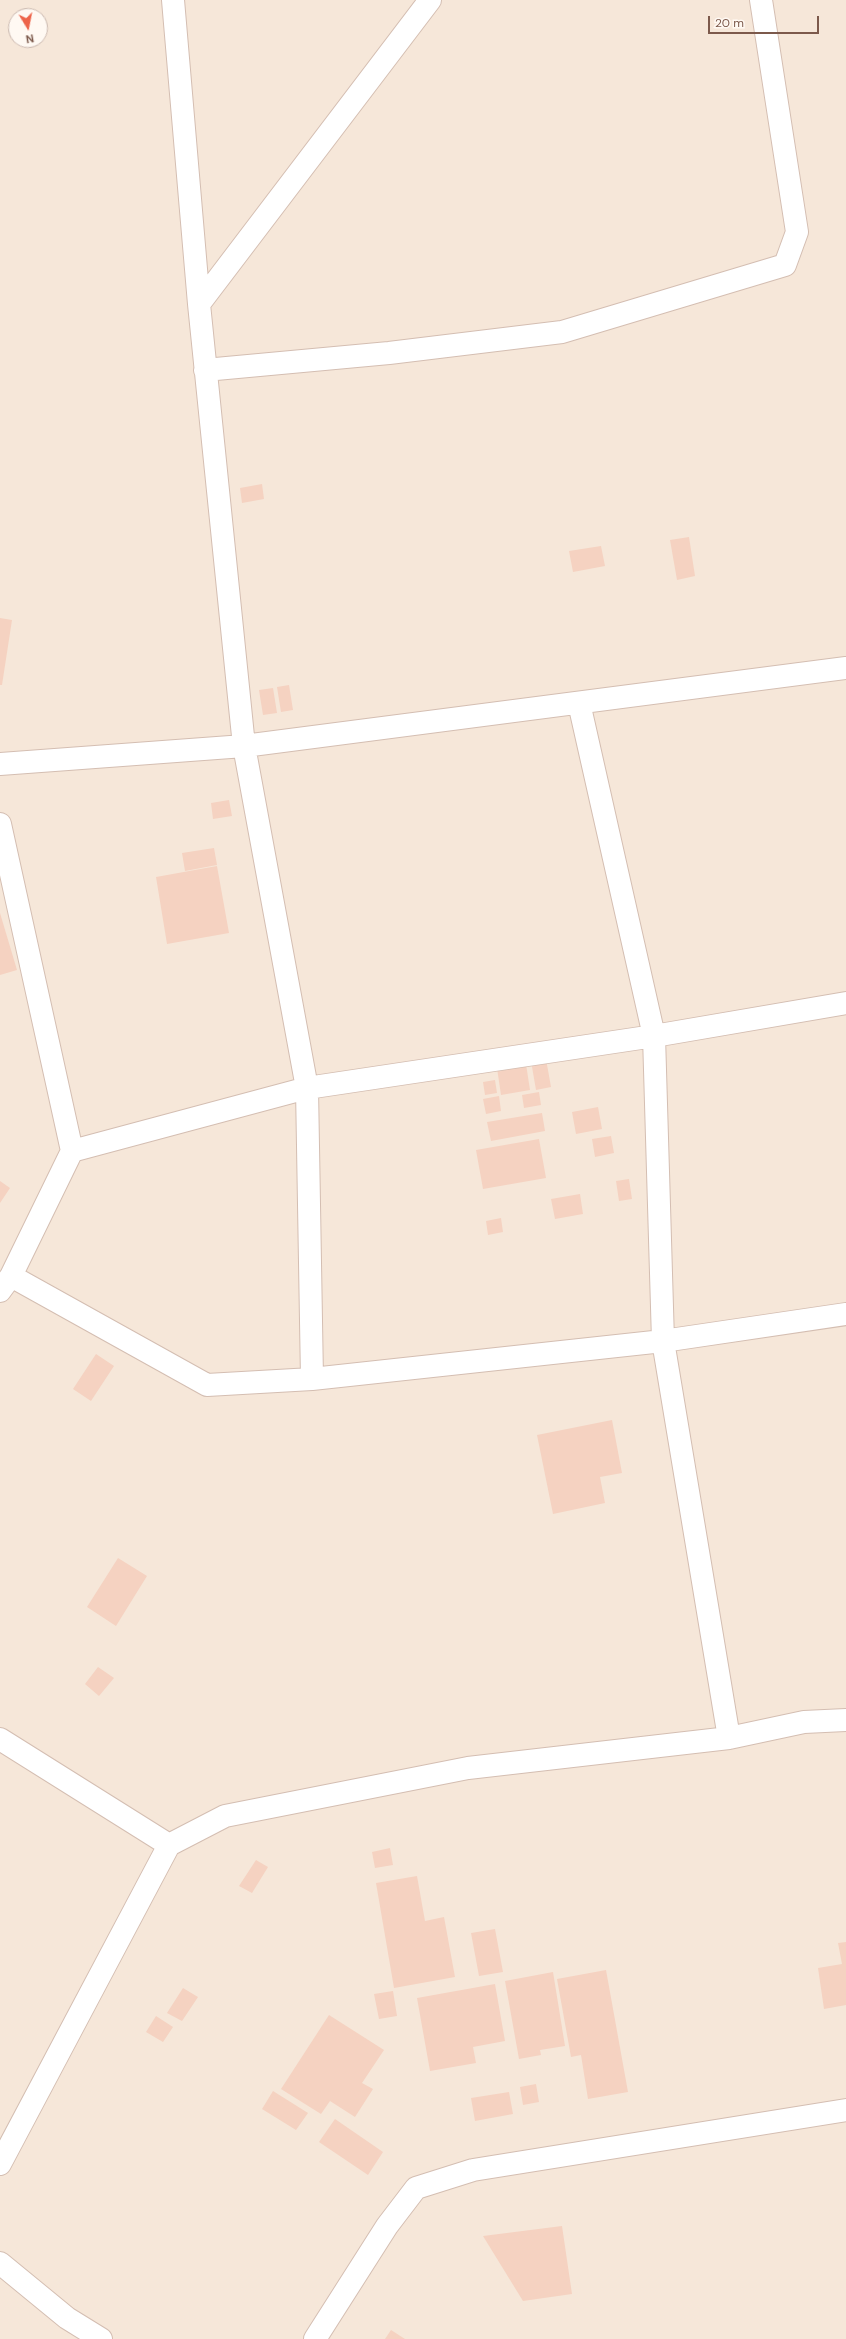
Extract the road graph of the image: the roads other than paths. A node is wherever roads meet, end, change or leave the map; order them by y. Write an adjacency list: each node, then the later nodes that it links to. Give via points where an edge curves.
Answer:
1 (173, 0): 4 (street)
2 (430, 0): 4 (street)
3 (761, 0): 5 (street, via 797,232 785,265 562,332 389,353)
4 (199, 304): 5 (street)
5 (205, 370): 8 (street)
6 (846, 668): 7 (street)
7 (579, 703): 8 (street); 12 (street)
8 (244, 746): 9 (street); 13 (street)
9 (0, 764)
10 (0, 824): 14 (street)
11 (846, 1003): 12 (street)
12 (654, 1036): 13 (street); 17 (street)
13 (307, 1088): 14 (street); 18 (street)
14 (72, 1150): 15 (street)
15 (5, 1283): 18 (street, via 207,1385)
16 (846, 1314): 17 (street)
17 (663, 1341): 18 (street); 20 (street)
18 (312, 1379)
19 (846, 1720): 20 (street, via 804,1722)
20 (728, 1738): 22 (street, via 468,1768 225,1816)
21 (0, 1739): 22 (street)
22 (170, 1845): 24 (street)
23 (846, 2110): 27 (street, via 473,2170 416,2188 386,2226)
24 (0, 2164)
25 (0, 2263): 26 (street, via 67,2318)
26 (102, 2339)
27 (315, 2339)

